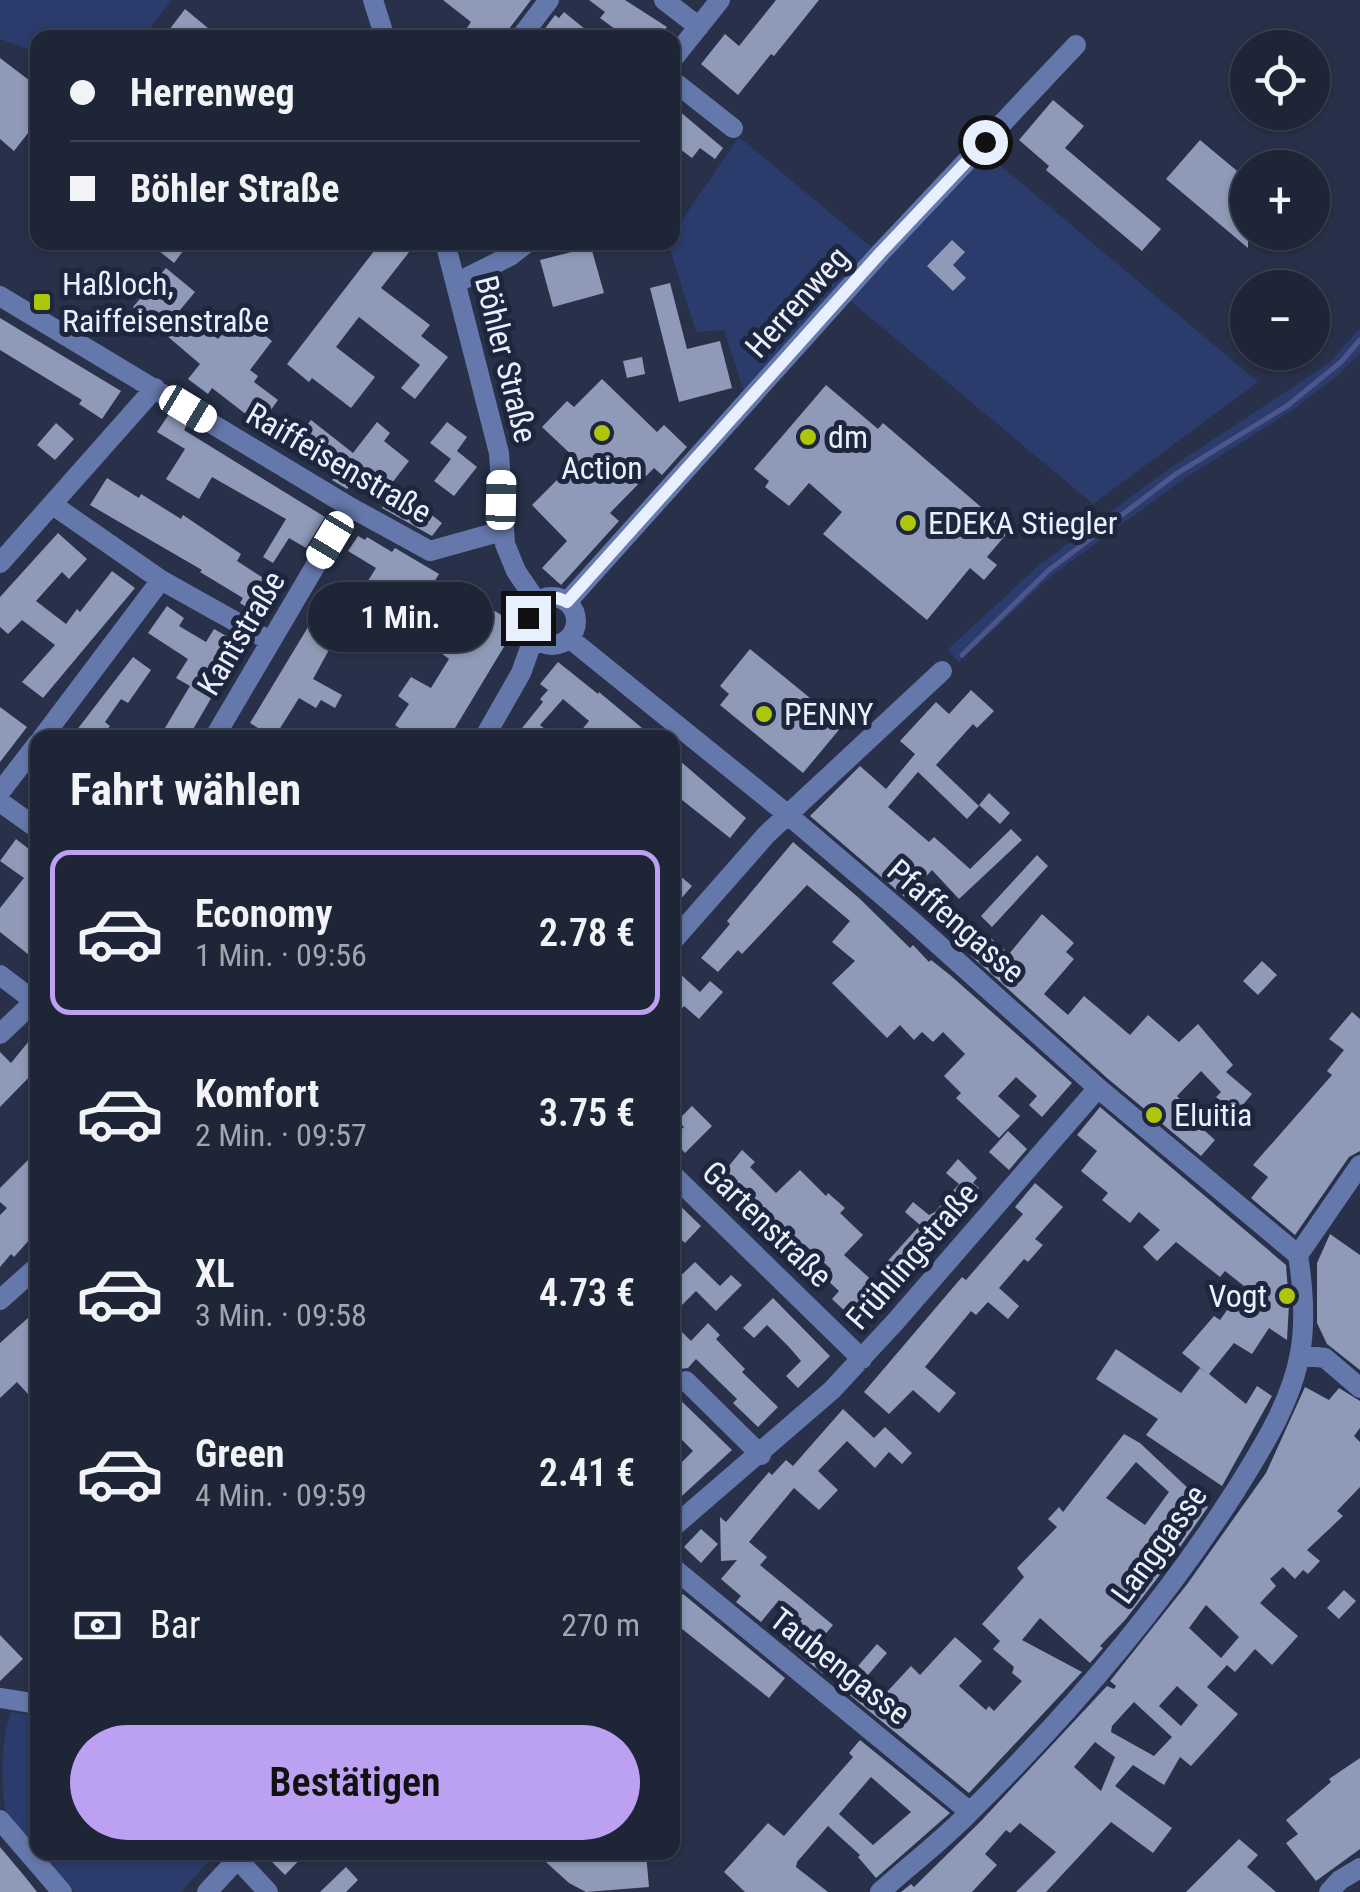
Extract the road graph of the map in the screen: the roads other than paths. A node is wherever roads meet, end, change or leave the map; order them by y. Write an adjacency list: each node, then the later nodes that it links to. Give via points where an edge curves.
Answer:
1 (372, 0): 6 (street)
2 (548, 0): 7 (street)
3 (664, 0): 5 (street)
4 (720, 0): 5 (street)
5 (699, 26): 9 (street)
6 (382, 30)
7 (526, 30)
8 (1076, 45): 23 (street, Herrenweg)
9 (680, 50)
10 (680, 86): 11 (street)
11 (733, 128)
12 (447, 250): 14 (street, Böhler Straße)
13 (518, 250): 14 (street)
14 (456, 283): 19 (street, Böhler Straße, via 501,463)
15 (0, 296): 16 (street, Raiffeisenstraße)
16 (154, 388): 17 (street); 18 (street, Raiffeisenstraße)
17 (53, 505): 20 (street); 21 (street)
18 (350, 507): 19 (street, Raiffeisenstraße, via 430,551); 25 (street, Kantstraße)
19 (502, 531): 22 (street, Böhler Straße, via 510,559)
20 (4, 551)
21 (161, 580): 25 (street); 27 (street)
22 (537, 602): 23 (street); 24 (street, via 528,618)
23 (567, 602): 24 (street, via 576,624)
24 (551, 640): 29 (street, via 522,673); 30 (street, Pfaffengasse)
25 (270, 641): 28 (street, Kantstraße)
26 (942, 672): 35 (street)
27 (48, 730)
28 (219, 730)
29 (489, 730)
30 (673, 730)
31 (680, 735): 35 (street, Pfaffengasse)
32 (30, 753): 33 (street)
33 (0, 792)
34 (0, 802): 36 (street)
35 (787, 814): 37 (street); 42 (street, Pfaffengasse)
36 (30, 823)
37 (680, 933)
38 (0, 974): 39 (street)
39 (30, 996)
40 (30, 1006): 41 (street)
41 (0, 1034)
42 (1098, 1088): 45 (street, Pfaffengasse); 49 (street, Frühlingstraße)
43 (1360, 1165): 45 (street)
44 (680, 1182): 49 (street, Gartenstraße)
45 (1298, 1255): 48 (street, Langgasse)
46 (30, 1273): 47 (street)
47 (0, 1300)
48 (1300, 1355): 51 (street, via 1325,1358); 57 (street, Langgasse, via 1258,1454 1172,1582)
49 (862, 1359): 52 (street, Frühlingstraße)
50 (686, 1381): 52 (street)
51 (1360, 1388)
52 (761, 1454): 53 (street, Frühlingstraße)
53 (680, 1521)
54 (680, 1574): 57 (street, Taubengasse)
55 (0, 1699): 56 (street)
56 (30, 1703)
57 (970, 1812): 67 (street, Langgasse)
58 (0, 1820): 59 (street)
59 (30, 1855)
60 (34, 1860): 64 (street)
61 (234, 1860): 65 (street)
62 (242, 1860): 66 (street)
63 (1360, 1868): 68 (street)
64 (62, 1892)
65 (208, 1892)
66 (268, 1892)
67 (880, 1892)
68 (1329, 1892)

